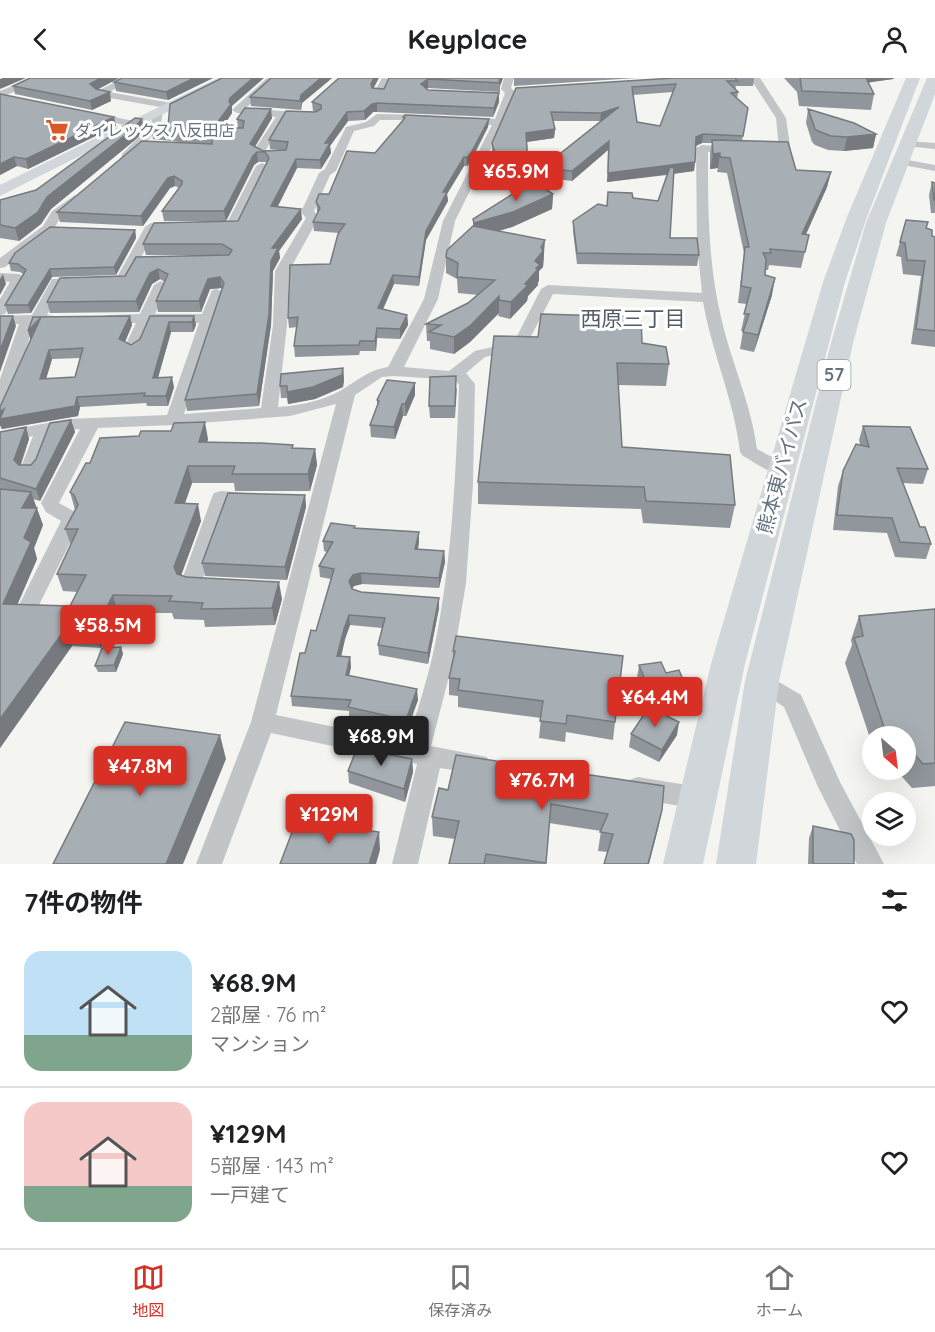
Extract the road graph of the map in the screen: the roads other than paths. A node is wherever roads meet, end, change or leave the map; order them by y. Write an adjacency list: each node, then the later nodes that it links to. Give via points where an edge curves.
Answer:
1 (40, 78): 11 (street)
2 (131, 78): 17 (street, via 99,93)
3 (228, 78): 17 (main road)
4 (273, 78): 19 (street, via 237,110 239,115)
5 (383, 78): 13 (street)
6 (509, 78): 14 (street)
7 (755, 78): 37 (street, via 781,118 785,153 702,148)
8 (913, 78): 55 (highway, 熊本東バイパス / 57, via 834,282)
9 (934, 78): 24 (highway, 熊本東バイパス / 57)
10 (4, 82): 11 (street)
11 (17, 88): 15 (street)
12 (527, 89): 14 (street)
13 (378, 94)
14 (505, 95): 21 (street)
15 (0, 96): 16 (street)
16 (22, 101)
17 (165, 109): 22 (main road); 26 (street, via 146,144)
18 (78, 113): 22 (street)
19 (283, 114): 20 (street); 25 (street, via 259,152)
20 (316, 116)
21 (499, 122): 46 (street, via 449,221 431,299); 50 (street, via 376,117 370,124 350,129 307,212 313,217 282,271)
22 (134, 124): 29 (main road)
23 (935, 146): 24 (street)
24 (906, 153): 28 (street); 66 (highway, 熊本東バイパス / 57, via 876,223 842,343)
25 (283, 155)
26 (119, 162)
27 (262, 166): 32 (street, via 232,227)
28 (935, 168)
29 (0, 191)
30 (84, 191): 33 (street, via 56,214 54,228)
31 (164, 210): 32 (street)
32 (145, 230): 41 (street, via 138,261 122,281 57,282)
33 (0, 264)
34 (0, 277): 38 (street, via 19,278)
35 (161, 285): 39 (street)
36 (217, 293): 40 (street)
37 (710, 298): 47 (street, via 548,289 520,345 480,354); 55 (street, via 718,338 737,390 749,452)
38 (0, 311)
39 (146, 318): 40 (street); 43 (street); 45 (street)
40 (208, 318): 51 (street)
41 (33, 319): 42 (street); 44 (street); 49 (street)
42 (70, 319)
43 (91, 319)
44 (0, 320)
45 (132, 348)
46 (394, 371): 47 (street); 48 (street, via 378,373)
47 (457, 374): 64 (street, via 466,381 467,393)
48 (347, 394): 50 (street, via 311,407); 59 (street)
49 (0, 403)
50 (269, 412): 51 (street)
51 (174, 420): 52 (street)
52 (92, 423): 53 (street); 65 (street, via 50,503 71,521)
53 (45, 428): 54 (street); 56 (street)
54 (0, 436)
55 (781, 469): 71 (highway, 熊本東バイパス / 57, via 728,664)
56 (30, 470)
57 (265, 498): 60 (street, via 221,497 190,585)
58 (298, 499): 59 (street)
59 (320, 499): 62 (street)
60 (226, 586)
61 (273, 589): 62 (street)
62 (297, 590): 67 (street)
63 (430, 597): 64 (street)
64 (453, 599): 68 (street)
65 (29, 604)
66 (762, 681): 75 (highway, 熊本東バイパス / 57); 76 (street, via 793,701 830,787)
67 (263, 722): 68 (street); 72 (street)
68 (424, 756): 69 (street); 73 (street)
69 (496, 766)
70 (620, 785): 71 (street)
71 (699, 798): 74 (highway, 熊本東バイパス / 57)
72 (209, 864)
73 (405, 864)
74 (683, 864)
75 (736, 864)
76 (871, 864)

